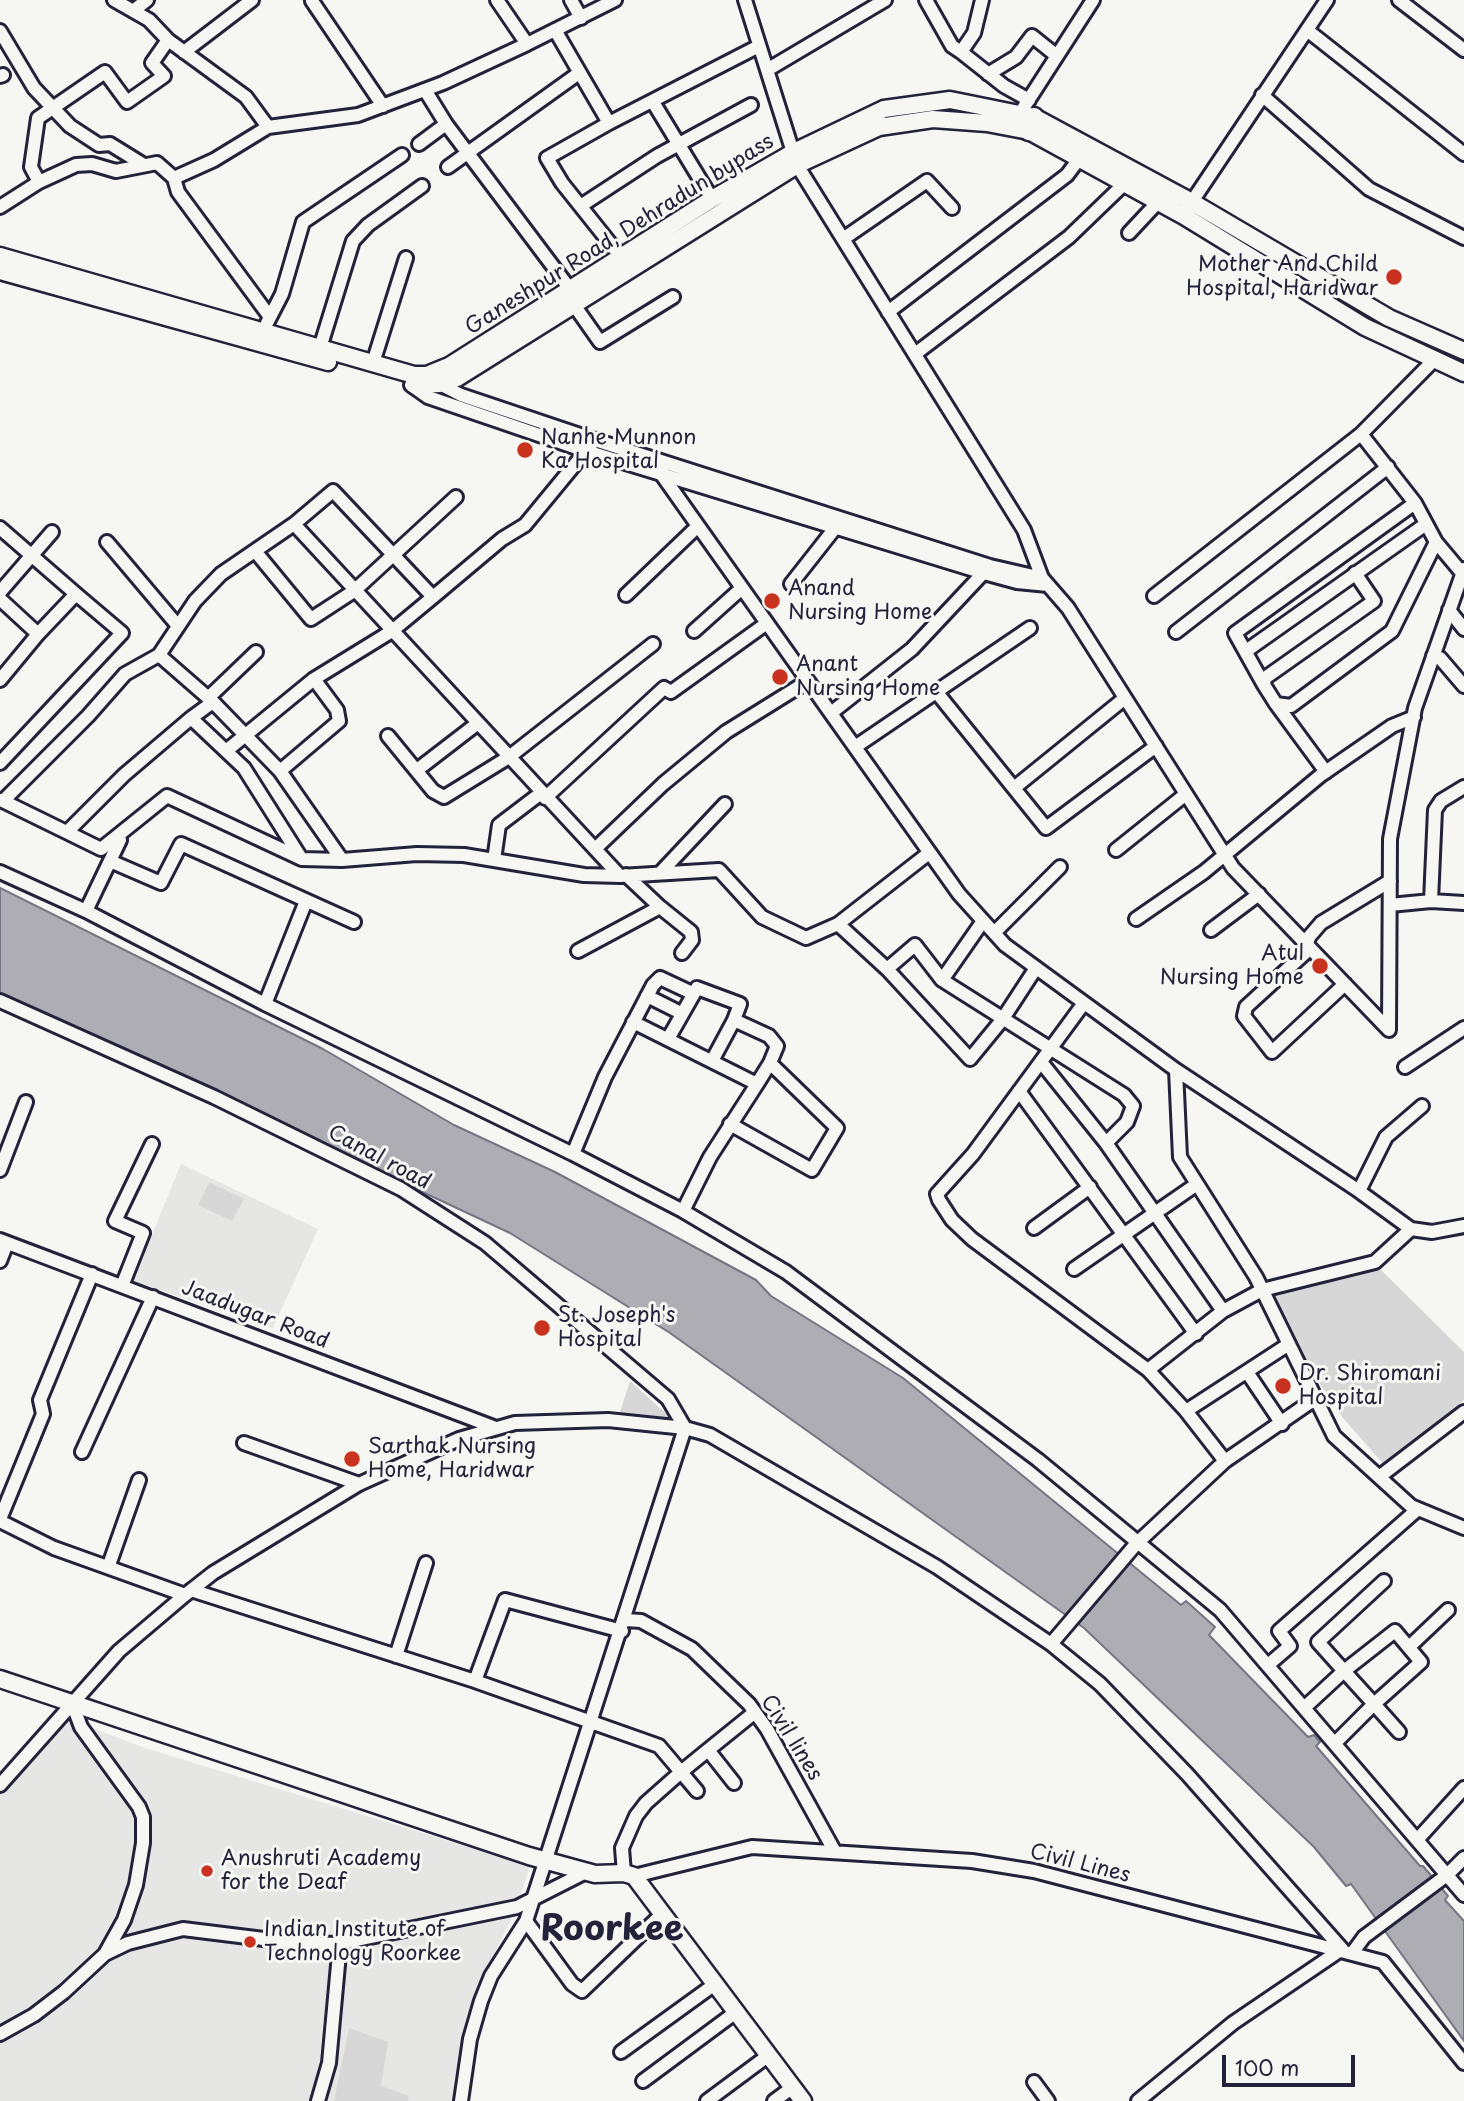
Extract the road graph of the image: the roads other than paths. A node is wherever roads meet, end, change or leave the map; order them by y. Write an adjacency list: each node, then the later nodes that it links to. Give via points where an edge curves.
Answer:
1 (114, 0): 15 (street)
2 (147, 0): 15 (street)
3 (252, 0): 24 (street)
4 (497, 0): 21 (street)
5 (571, 0): 16 (street)
6 (615, 0): 16 (street)
7 (745, 0): 22 (street)
8 (885, 0): 27 (street)
9 (926, 0): 25 (street, via 952,46)
10 (982, 0): 25 (street, via 974,33)
11 (1094, 0): 26 (street)
12 (1328, 0): 18 (street)
13 (1399, 0): 23 (street)
14 (312, 1): 35 (street)
15 (133, 11): 20 (street)
16 (581, 18): 17 (street)
17 (555, 30): 21 (street); 28 (street)
18 (1307, 30): 31 (street); 43 (street)
19 (0, 32): 34 (street, via 34,88)
20 (168, 40): 24 (street); 34 (street, via 152,63 164,76 127,102 105,72)
21 (527, 44): 30 (street)
22 (759, 46): 27 (street); 32 (street)
23 (1464, 50)
24 (184, 52): 39 (street, via 246,97)
25 (961, 52): 29 (street)
26 (1057, 56): 29 (street, via 1032,36 1016,57); 36 (street)
27 (767, 70): 45 (street)
28 (579, 72): 37 (street); 42 (street)
29 (988, 74): 36 (street)
30 (425, 90): 35 (street); 38 (street)
31 (1262, 95): 58 (street); 60 (street, via 1369,189)
32 (653, 102): 37 (street); 41 (street)
33 (751, 105): 41 (street)
34 (54, 106): 47 (street, via 70,127); 50 (street, via 38,118 31,167)
35 (383, 106): 39 (street, via 358,115)
36 (1028, 115): 45 (main road, via 987,123 933,120 879,127); 46 (main road); 58 (main road)
37 (609, 123): 55 (street, via 547,158)
38 (446, 124): 40 (street); 42 (street)
39 (268, 127): 49 (street)
40 (419, 144)
41 (679, 145): 53 (street); 55 (street)
42 (468, 152): 48 (street); 66 (street)
43 (1464, 154)
44 (402, 155): 69 (street, via 303,222 282,294)
45 (795, 159): 53 (main road, Ganeshpur Road, Dehradun bypass); 61 (street); 66 (main road)
46 (1079, 159): 51 (main road); 68 (street, via 1038,199)
47 (144, 165): 49 (street, via 157,163); 50 (street, via 116,171 76,165)
48 (448, 167)
49 (174, 178): 69 (street, via 178,192)
50 (38, 181): 56 (street)
51 (1124, 184): 54 (main road); 72 (street, via 1069,237)
52 (422, 186): 70 (street, via 352,241)
53 (712, 199): 63 (main road, Ganeshpur Road, Dehradun bypass)
54 (1157, 203): 58 (main road); 59 (street)
55 (582, 205): 63 (street)
56 (0, 207)
57 (952, 208): 61 (street, via 927,181)
58 (1187, 209): 71 (main road, via 1389,318); 73 (main road, via 1365,327)
59 (1129, 233)
60 (1464, 238)
61 (843, 239): 68 (street)
62 (0, 256): 69 (main road)
63 (621, 257): 66 (main road, Ganeshpur Road, Dehradun bypass)
64 (406, 258): 74 (street)
65 (0, 271): 77 (main road)
66 (572, 297): 67 (street, via 600,342); 76 (main road, Ganeshpur Road, Dehradun bypass, via 449,366)
67 (673, 297)
68 (888, 312): 72 (street)
69 (267, 324): 70 (main road)
70 (320, 348): 74 (main road)
71 (1464, 351)
72 (915, 354): 99 (street, via 1024,530)
73 (1436, 359): 75 (main road); 78 (street)
74 (373, 363): 76 (main road)
75 (1464, 373)
76 (433, 380): 77 (main road); 79 (street, via 461,396)
77 (411, 385): 80 (street, via 428,397 480,417)
78 (1361, 434): 81 (street); 106 (street)
79 (595, 440): 80 (street); 82 (street)
80 (586, 451): 82 (street); 107 (street, via 524,525)
81 (1388, 467): 84 (street); 116 (street)
82 (662, 468): 86 (street); 88 (street)
83 (456, 497): 94 (street)
84 (1415, 503): 87 (street); 119 (street, via 1235,633)
85 (293, 524): 93 (street); 94 (street, via 333,491); 102 (street)
86 (838, 524): 96 (street); 100 (street)
87 (1426, 524): 92 (street); 98 (street)
88 (698, 526): 101 (street); 105 (street)
89 (0, 528): 95 (street)
90 (52, 532): 95 (street)
91 (107, 542): 111 (street)
92 (1436, 542): 97 (street); 131 (street, via 1392,631 1291,706)
93 (255, 551): 102 (street, via 311,619); 111 (street, via 221,574)
94 (396, 555): 102 (street); 107 (street)
95 (31, 557): 103 (street); 104 (street)
96 (987, 569): 99 (street); 132 (street, via 912,649)
97 (1463, 571): 109 (street)
98 (1355, 573): 119 (street); 126 (street, via 1374,601 1265,678)
99 (1045, 582): 129 (street, via 1068,608)
100 (792, 584)
101 (742, 588): 110 (street); 115 (street)
102 (354, 591): 114 (street)
103 (0, 592)
104 (76, 594): 117 (street); 142 (street, via 122,633)
105 (626, 594)
106 (1154, 596)
107 (433, 597): 114 (street)
108 (0, 599): 117 (street)
109 (1449, 610): 113 (street); 122 (street)
110 (767, 623): 125 (street); 149 (street, via 671,692 664,688)
111 (178, 626): 121 (street)
112 (1030, 628): 128 (street)
113 (1464, 629)
114 (392, 631): 124 (street); 135 (street)
115 (694, 631)
116 (1176, 632)
117 (38, 634): 123 (street)
118 (653, 644): 141 (street)
119 (1246, 651): 126 (street)
120 (256, 652): 130 (street, via 208,698)
121 (159, 655): 130 (street); 150 (street, via 125,674)
122 (1433, 656): 127 (street); 133 (street)
123 (0, 680)
124 (314, 680): 136 (street); 144 (street, via 337,710 338,721)
125 (808, 681): 132 (street); 154 (street, via 726,732)
126 (1264, 685): 131 (street)
127 (1464, 686)
128 (938, 694): 139 (street); 147 (street)
129 (1125, 698): 138 (street); 147 (street)
130 (213, 702): 134 (street); 136 (street)
131 (1276, 704): 145 (street)
132 (831, 713): 139 (street)
133 (1414, 717): 145 (street, via 1392,726); 166 (street, via 1390,839)
134 (191, 718): 140 (street); 152 (street, via 133,766)
135 (478, 723): 141 (street); 143 (street)
136 (245, 735): 140 (street); 144 (street)
137 (388, 736): 143 (street)
138 (1156, 746): 147 (street, via 1046,828); 148 (street)
139 (855, 747): 156 (street)
140 (226, 751): 158 (street, via 244,768)
141 (509, 757): 143 (street, via 444,797 433,791); 149 (street)
142 (0, 763)
143 (417, 770)
144 (280, 771): 159 (street)
145 (1326, 772): 157 (street)
146 (1464, 787): 169 (street, via 1435,810)
147 (1014, 788)
148 (1186, 794): 155 (street); 157 (street)
149 (543, 796): 154 (street); 160 (street, via 499,825)
150 (1, 800): 152 (street)
151 (725, 804): 164 (street)
152 (67, 832): 158 (street, via 102,849 167,796)
153 (120, 841): 161 (street)
154 (595, 849): 165 (street)
155 (1116, 850)
156 (929, 853): 175 (street); 177 (street)
157 (1225, 855): 167 (street); 174 (street)
158 (302, 859): 159 (street)
159 (342, 860): 160 (street, via 417,854)
160 (494, 860): 165 (street, via 584,875)
161 (110, 861): 168 (street, via 161,883 181,844); 173 (street)
162 (1060, 867): 179 (street)
163 (0, 872): 173 (street)
164 (661, 872): 165 (street); 177 (street, via 719,870 756,913 806,938)
165 (623, 876): 172 (street)
166 (1390, 881): 171 (street); 180 (street, via 1321,923 1308,937)
167 (1259, 894): 178 (street); 180 (street)
168 (306, 901): 176 (street); 191 (street)
169 (1431, 901): 170 (street); 171 (street)
170 (1464, 903)
171 (1390, 905): 186 (street, via 1389,1030)
172 (660, 907): 181 (street); 182 (street, via 691,932 692,940)
173 (86, 911): 191 (street)
174 (1136, 919)
175 (983, 921): 179 (street); 185 (street)
176 (354, 922)
177 (838, 924): 184 (street)
178 (1211, 930)
179 (994, 933): 183 (street)
180 (1308, 944): 186 (street); 186 (street, via 1305,953 1246,1007 1244,1016 1272,1052)
181 (578, 951)
182 (682, 953)
183 (1036, 968): 190 (street); 194 (street)
184 (887, 969): 185 (street, via 915,945); 194 (street, via 971,1059)
185 (943, 980): 194 (street)
186 (1345, 984)
187 (692, 993): 188 (street, via 660,978); 192 (street); 193 (street, via 697,988 740,1004)
188 (647, 996): 192 (street); 195 (street)
189 (0, 1001): 239 (street, Canal road, via 214,1097 401,1189 485,1243 668,1399)
190 (1084, 1003): 198 (street); 203 (street)
191 (265, 1004): 211 (street)
192 (681, 1013): 197 (street)
193 (734, 1020): 199 (street); 201 (street, via 769,1036 777,1046)
194 (1002, 1020): 198 (street)
195 (633, 1022): 197 (street); 211 (street)
196 (1464, 1028): 202 (street)
197 (668, 1040): 199 (street)
198 (1051, 1046): 200 (street); 209 (street, via 1124,1095 1133,1106 1127,1122)
199 (712, 1061): 204 (street)
200 (1041, 1062): 205 (street); 209 (street)
201 (770, 1063): 204 (street); 208 (street, via 837,1128 812,1170)
202 (1405, 1067)
203 (1176, 1070): 213 (street, via 1180,1157); 215 (street)
204 (757, 1084): 208 (street)
205 (1019, 1091): 214 (street); 232 (street, via 937,1194 939,1200 972,1239)
206 (26, 1102): 212 (street)
207 (1422, 1106): 215 (street, via 1386,1137 1362,1187)
208 (730, 1124): 216 (street)
209 (1106, 1143): 217 (street)
210 (152, 1144): 226 (street, via 116,1221 143,1233)
211 (573, 1154): 216 (street)
212 (0, 1170)
213 (1197, 1184): 217 (street); 227 (street)
214 (1090, 1187): 219 (street); 221 (street)
215 (1356, 1188): 220 (street)
216 (683, 1211): 249 (street, via 786,1272 1038,1460)
217 (1154, 1214): 221 (street); 229 (street)
218 (1464, 1226): 220 (street, via 1432,1232)
219 (1034, 1228)
220 (1411, 1229): 227 (street, via 1376,1262)
221 (1124, 1233): 224 (street); 230 (street)
222 (4, 1241): 223 (street); 225 (street, Jaadugar Road)
223 (0, 1261)
224 (1073, 1269)
225 (92, 1274): 226 (street, Jaadugar Road); 247 (street, via 40,1400 43,1414)
226 (122, 1286): 228 (street, Jaadugar Road)
227 (1262, 1290): 229 (street); 231 (street)
228 (153, 1297): 238 (street, Jaadugar Road); 241 (street)
229 (1223, 1311): 230 (street)
230 (1196, 1334): 232 (street)
231 (1289, 1344): 233 (street); 234 (street)
232 (1148, 1370): 235 (street)
233 (1247, 1372): 235 (street); 237 (street)
234 (1317, 1401): 237 (street); 243 (street, via 1335,1436)
235 (1186, 1412): 242 (street)
236 (1464, 1412): 243 (street)
237 (1282, 1424): 242 (street)
238 (497, 1428): 239 (street, via 548,1420 608,1420); 245 (street, via 459,1439)
239 (685, 1429): 255 (street); 256 (street, via 710,1435 937,1567)
240 (244, 1443): 245 (street)
241 (82, 1452)
242 (1225, 1461): 249 (street)
243 (1379, 1477): 246 (street)
244 (139, 1480): 251 (street)
245 (359, 1484): 253 (street)
246 (1418, 1509): 248 (street); 259 (street, via 1279,1631 1290,1646)
247 (0, 1520): 251 (street, via 54,1548)
248 (1464, 1528)
249 (1136, 1544): 256 (street); 259 (street, via 1220,1610)
250 (426, 1563): 258 (street)
251 (109, 1565): 253 (street)
252 (1384, 1580): 260 (street, via 1318,1642)
253 (188, 1592): 258 (street); 263 (street, via 119,1651)
254 (1448, 1610): 257 (street)
255 (624, 1626): 261 (street, Civil lines, via 505,1600); 266 (street, Civil lines, via 641,1621 692,1649); 267 (street)
256 (1051, 1644): 288 (street, via 1100,1684 1187,1774)
257 (1409, 1647): 260 (street, via 1395,1631); 264 (street, via 1421,1662)
258 (396, 1656): 261 (street)
259 (1268, 1665): 265 (street)
260 (1343, 1671): 264 (street); 265 (street)
261 (475, 1681): 267 (street)
262 (2, 1684): 263 (main road)
263 (72, 1703): 273 (street); 279 (main road); 289 (street, via 81,1727 143,1817 141,1856 131,1901)
264 (1374, 1704): 268 (street); 269 (street)
265 (1304, 1708): 276 (street)
266 (755, 1712): 270 (street); 277 (street, Civil lines)
267 (592, 1720): 271 (street, via 659,1746); 279 (street)
268 (1399, 1732)
269 (1338, 1740)
270 (708, 1749): 271 (street); 272 (street)
271 (681, 1772): 275 (street); 281 (street, via 636,1816 622,1849)
272 (734, 1783)
273 (0, 1785)
274 (1464, 1788): 276 (street)
275 (697, 1791)
276 (1417, 1840): 282 (street)
277 (835, 1852): 281 (street, Civil Lines, via 752,1847); 288 (street, Civil Lines, via 972,1861 1034,1871)
278 (1464, 1858): 282 (street)
279 (544, 1860): 280 (main road); 284 (street)
280 (586, 1872): 281 (main road); 284 (street)
281 (629, 1875): 285 (main road)
282 (1444, 1877): 283 (street); 288 (street)
283 (1464, 1895)
284 (533, 1901): 286 (street); 287 (street)
285 (662, 1913): 286 (street, via 582,1992); 290 (main road)
286 (526, 1921): 300 (street, via 491,1976 481,2001)
287 (340, 1943): 289 (street, via 288,1942 183,1929); 299 (street, via 329,2063)
288 (1347, 1951): 295 (street, Civil Lines, via 1383,1962); 305 (street, via 1233,2023)
289 (105, 1954): 292 (street, via 64,1993)
290 (715, 1984): 291 (main road); 293 (street)
291 (736, 2012): 294 (main road); 296 (street)
292 (0, 2035)
293 (621, 2052)
294 (769, 2055): 298 (main road); 301 (street)
295 (1464, 2063)
296 (643, 2081)
297 (1034, 2082): 304 (street)
298 (793, 2087): 302 (street); 303 (main road)
299 (318, 2101)
300 (461, 2101)
301 (706, 2101)
302 (774, 2101)
303 (803, 2101)
304 (1048, 2101)
305 (1138, 2101)

